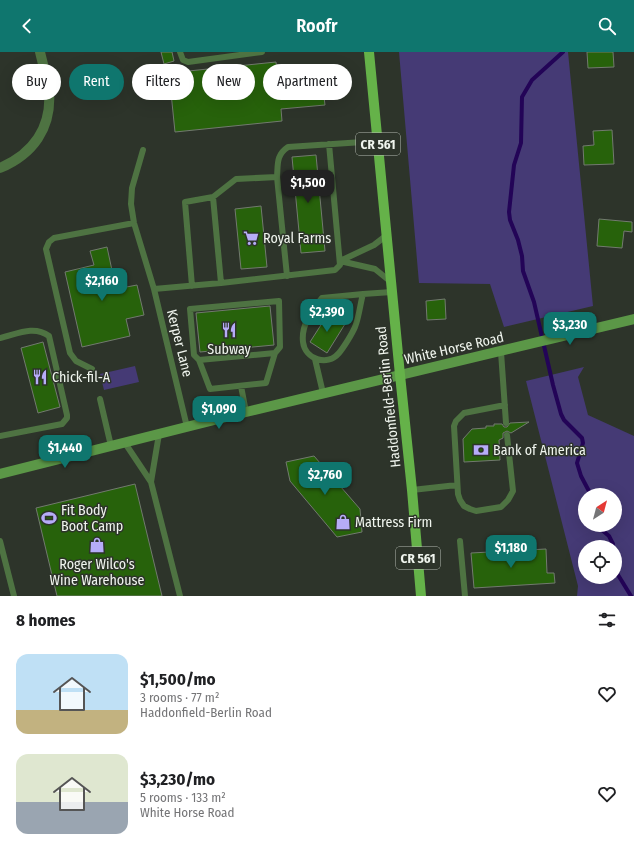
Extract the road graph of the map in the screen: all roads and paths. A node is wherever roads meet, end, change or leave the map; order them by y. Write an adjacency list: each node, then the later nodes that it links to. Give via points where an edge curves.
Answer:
1 (40, 52): 8 (street, via 49,90 46,124 33,146 18,159)
2 (180, 52): 3 (lane, via 183,60 188,62)
3 (262, 52)
4 (369, 52): 5 (main road, Haddonfield-Berlin Road / CR 561)
5 (378, 141): 6 (lane); 12 (main road, Haddonfield-Berlin Road / CR 561)
6 (329, 144): 9 (lane, via 288,147 278,158); 13 (lane)
7 (143, 150): 11 (lane, Kerper Lane, via 132,188)
8 (0, 168)
9 (277, 177): 10 (lane, via 236,179); 14 (lane)
10 (213, 197): 15 (lane); 16 (lane, via 185,202)
11 (134, 223): 18 (lane, Kerper Lane); 26 (lane, via 54,238 46,249 70,353 76,361)
12 (387, 235): 13 (lane, via 374,245); 17 (main road, Haddonfield-Berlin Road / CR 561)
13 (340, 261): 14 (lane, via 335,270); 17 (lane, via 375,269)
14 (288, 276): 15 (lane)
15 (221, 283): 16 (lane)
16 (192, 286): 18 (lane)
17 (391, 287): 19 (lane); 27 (main road, Haddonfield-Berlin Road / CR 561)
18 (154, 289): 34 (lane, Kerper Lane)
19 (363, 294): 24 (lane, via 355,327 339,354 329,360); 24 (lane, via 322,298 312,310 305,325 303,340 306,351)
20 (634, 319): 22 (main road, White Horse Road)
21 (0, 338): 37 (lane, via 31,330 49,336 67,418 62,424)
22 (501, 352): 27 (main road, White Horse Road); 31 (lane)
23 (275, 353): 25 (lane); 25 (lane, via 280,347 279,301 190,309 194,355); 28 (lane, via 266,383)
24 (315, 359): 29 (lane)
25 (199, 360): 28 (lane, via 210,389)
26 (92, 369)
27 (400, 375): 29 (main road, White Horse Road); 43 (main road, Haddonfield-Berlin Road / CR 561)
28 (241, 386): 32 (lane)
29 (323, 393): 32 (main road, White Horse Road)
30 (100, 399): 39 (lane)
31 (505, 404): 33 (lane); 42 (lane, via 464,413 456,421 453,432)
32 (246, 412): 34 (main road, White Horse Road)
33 (506, 423)
34 (188, 427): 35 (main road, White Horse Road)
35 (159, 434): 38 (main road, White Horse Road); 41 (lane)
36 (507, 435): 42 (lane, via 513,491 501,507 476,511 470,509 460,500)
37 (0, 436)
38 (125, 443): 39 (main road, White Horse Road); 41 (lane)
39 (111, 446): 40 (main road, White Horse Road)
40 (0, 474)
41 (151, 482): 47 (lane)
42 (457, 485): 43 (lane)
43 (412, 490): 48 (main road, Haddonfield-Berlin Road / CR 561)
44 (0, 541): 46 (lane)
45 (460, 541): 49 (lane)
46 (14, 596)
47 (180, 596)
48 (421, 596)
49 (464, 596)

